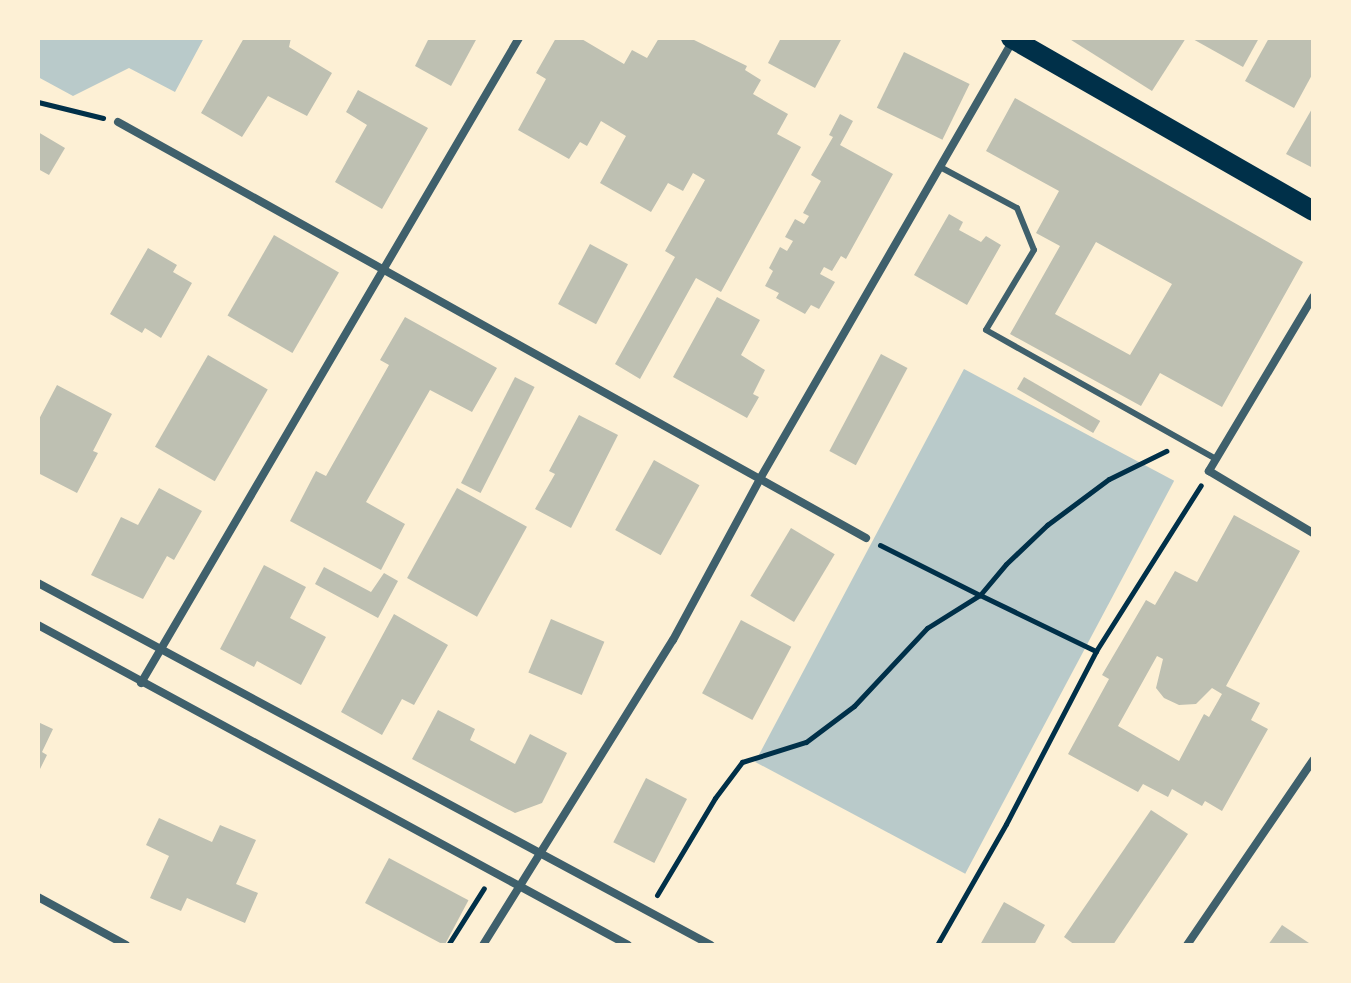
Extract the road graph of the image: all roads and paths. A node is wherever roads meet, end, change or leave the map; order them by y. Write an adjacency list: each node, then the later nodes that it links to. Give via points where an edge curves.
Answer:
1 (519, 38): 7 (street)
2 (1012, 39): 5 (street); 6 (main road)
3 (38, 102): 4 (path)
4 (118, 122): 7 (street)
5 (942, 168): 10 (lane, via 1017,208 1034,250 986,330); 12 (street)
6 (1313, 211)
7 (383, 271): 12 (street); 18 (street)
8 (1313, 297): 10 (street)
9 (1173, 449): 16 (path, via 1109,479 1047,525)
10 (1216, 459): 11 (street)
11 (1209, 471): 13 (street); 19 (path)
12 (761, 477): 14 (street); 22 (street, via 673,640)
13 (1313, 533)
14 (866, 538): 16 (path)
15 (38, 583): 18 (street)
16 (980, 595): 19 (path); 26 (path, via 927,628 854,706 806,742 742,762)
17 (38, 625): 20 (street)
18 (161, 648): 20 (street); 22 (street)
19 (1096, 651): 32 (path)
20 (141, 683): 24 (street)
21 (1313, 760): 33 (street)
22 (542, 855): 24 (street); 31 (street)
23 (486, 885): 28 (path)
24 (523, 886): 29 (street); 30 (street)
25 (38, 897): 27 (street)
26 (652, 903)
27 (126, 945)
28 (448, 945)
29 (483, 945)
30 (628, 945)
31 (711, 945)
32 (937, 945)
33 (1187, 945)

